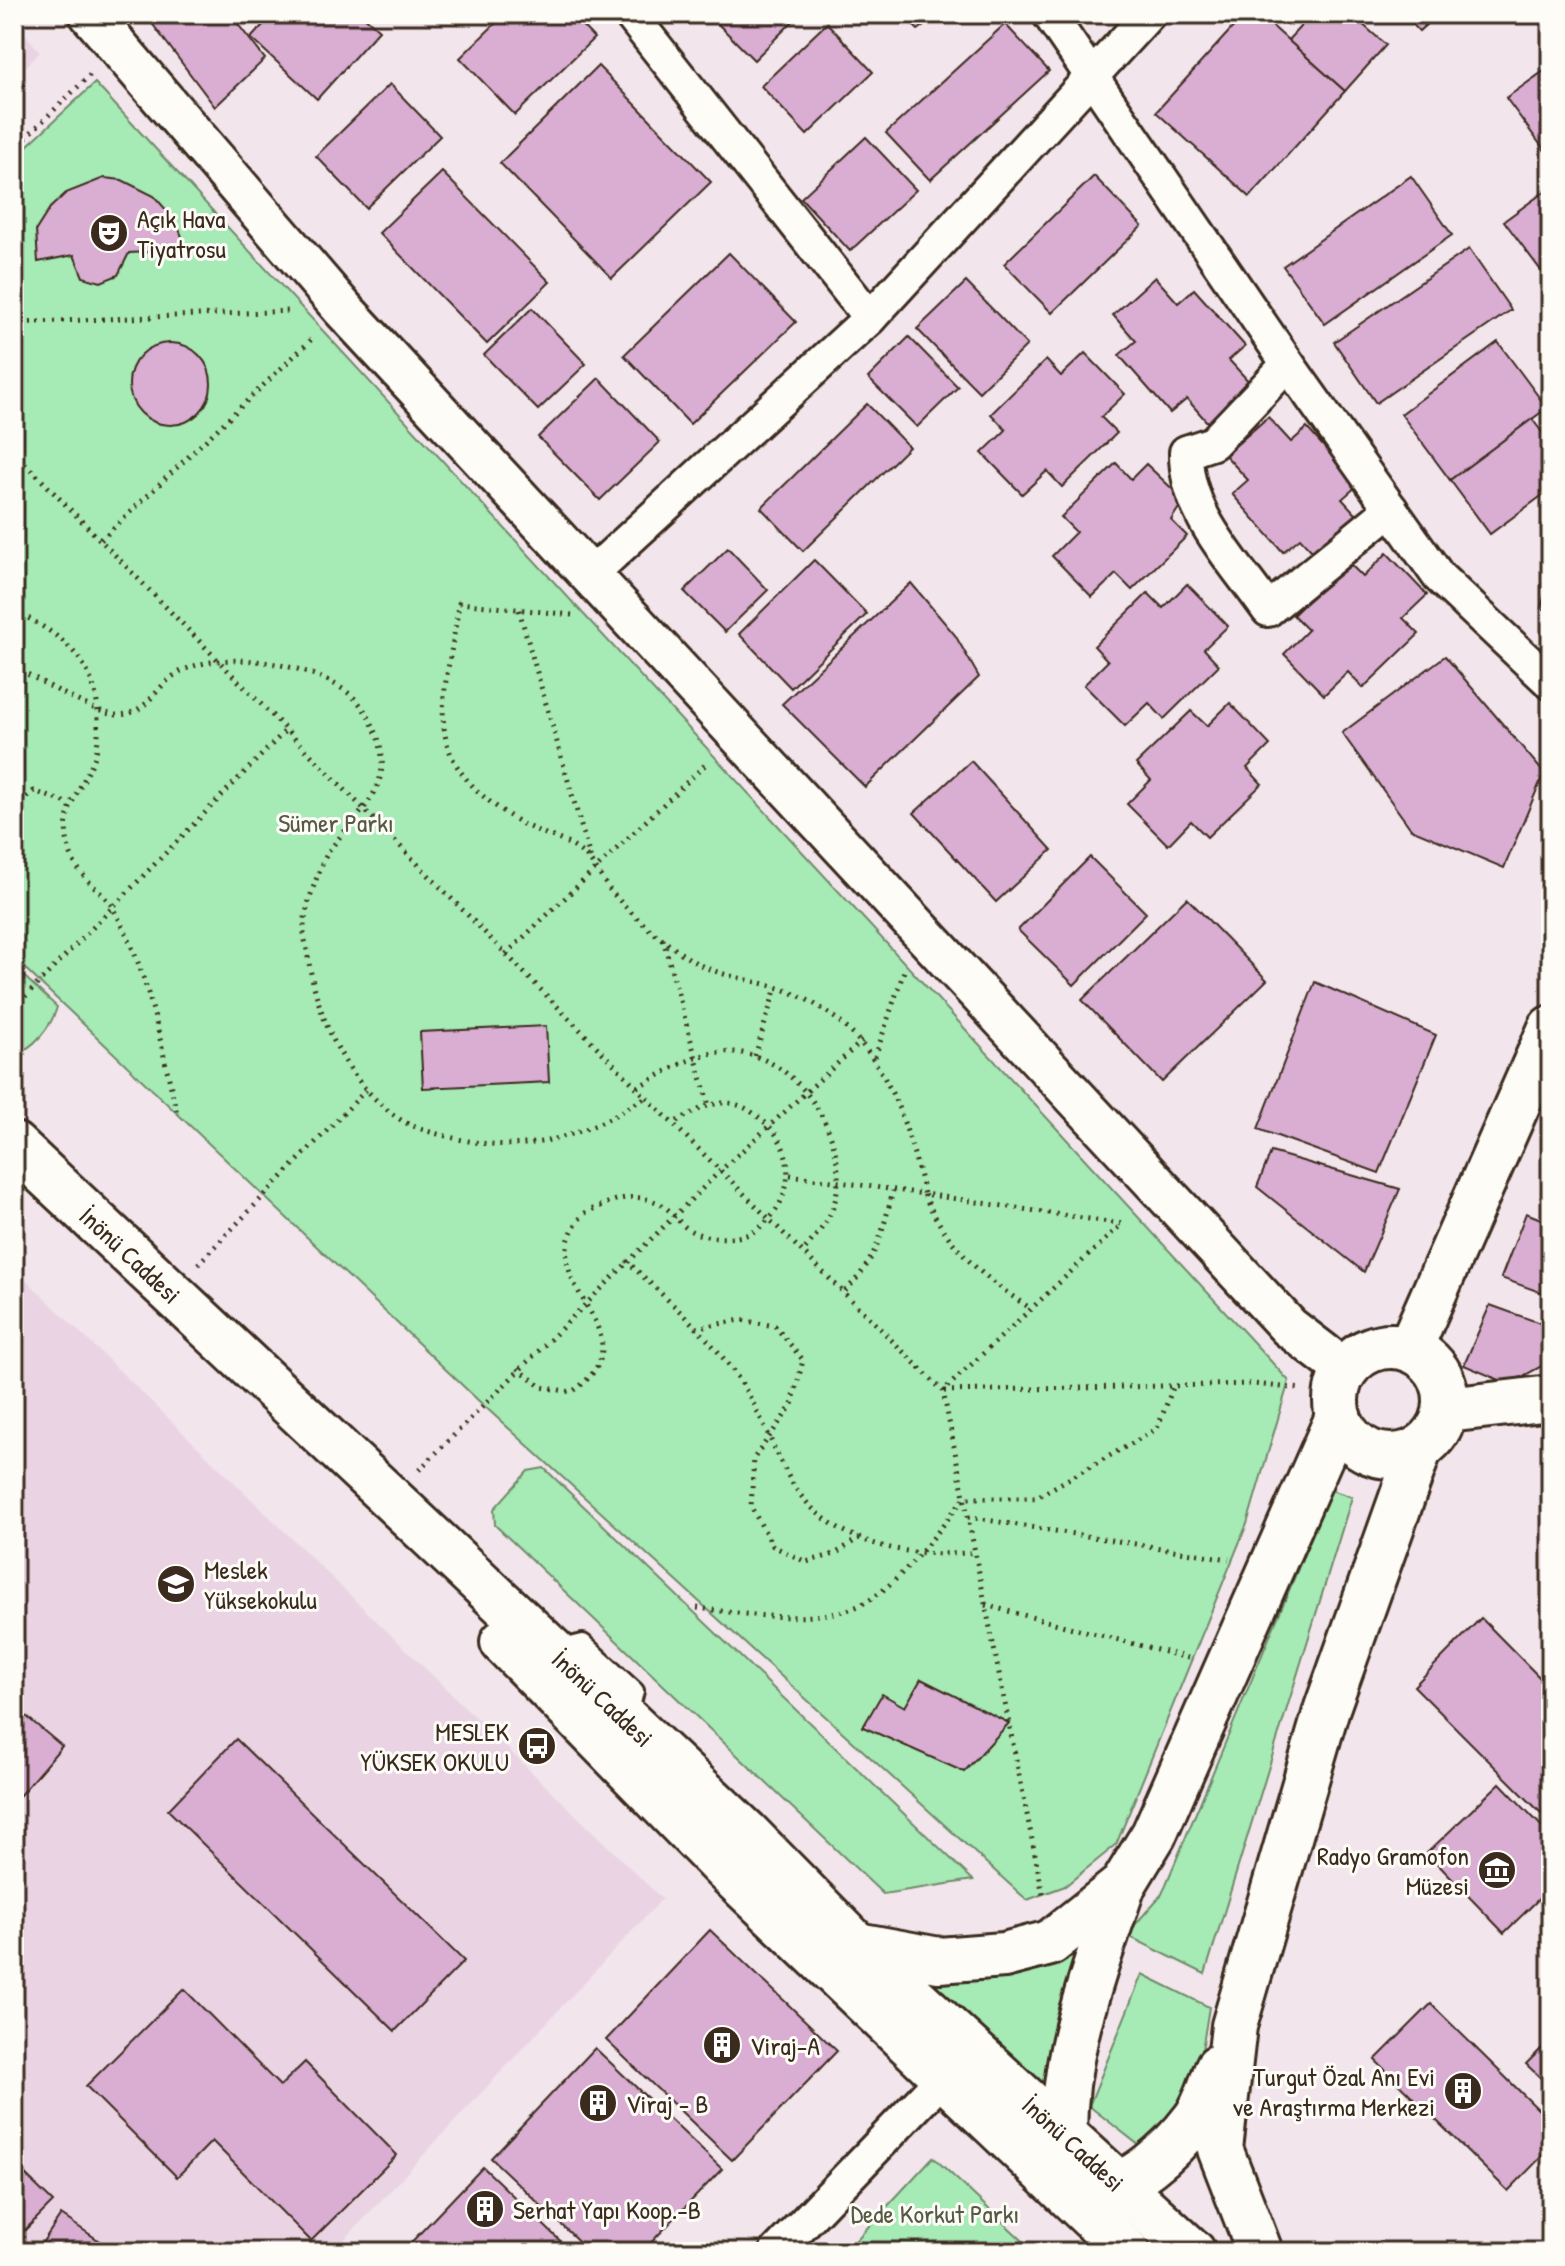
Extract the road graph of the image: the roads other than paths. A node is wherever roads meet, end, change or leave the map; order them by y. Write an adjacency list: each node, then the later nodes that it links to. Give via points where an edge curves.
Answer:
1 (630, 14): 6 (street)
2 (1049, 14): 5 (street)
3 (1149, 14): 5 (street)
4 (104, 26): 9 (street, via 343,309)
5 (1092, 77): 6 (street); 7 (street)
6 (870, 318): 9 (street)
7 (1288, 364): 8 (street); 8 (street, via 1213,443 1186,452 1195,506 1268,610)
8 (1391, 509): 10 (street, via 1439,577)
9 (589, 576): 15 (street, via 1289,1327)
10 (1551, 683)
11 (1551, 1028): 14 (main road)
12 (14, 1145): 20 (main road, İnönü Caddesi, via 746,1832)
13 (14, 1180): 22 (main road, İnönü Caddesi, via 445,1584 727,1871)
14 (1410, 1348): 15 (main road, via 1386,1345 1363,1353); 17 (main road, via 1432,1362 1445,1384)
15 (1339, 1393): 18 (main road, via 1349,1438 1369,1452 1395,1457); 19 (main road, via 1274,1566 1154,1834)
16 (1551, 1398): 17 (main road)
17 (1447, 1410): 18 (main road, via 1438,1433)
18 (1419, 1450): 21 (main road, via 1327,1708)
19 (1123, 1885): 20 (main road, via 1050,1943 1004,1955 939,1960); 23 (main road, via 1074,2033)
20 (857, 1945): 23 (main road, İnönü Caddesi)
21 (1234, 2031): 24 (main road, via 1197,2117 1159,2159); 29 (main road, via 1220,2149)
22 (943, 2078): 25 (main road, İnönü Caddesi); 26 (street)
23 (1064, 2134): 24 (main road, İnönü Caddesi); 25 (main road)
24 (1117, 2183): 25 (main road, via 1104,2191); 28 (main road, İnönü Caddesi)
25 (1068, 2196): 27 (main road, İnönü Caddesi)
26 (776, 2252)
27 (1128, 2252)
28 (1193, 2252)
29 (1260, 2252)

